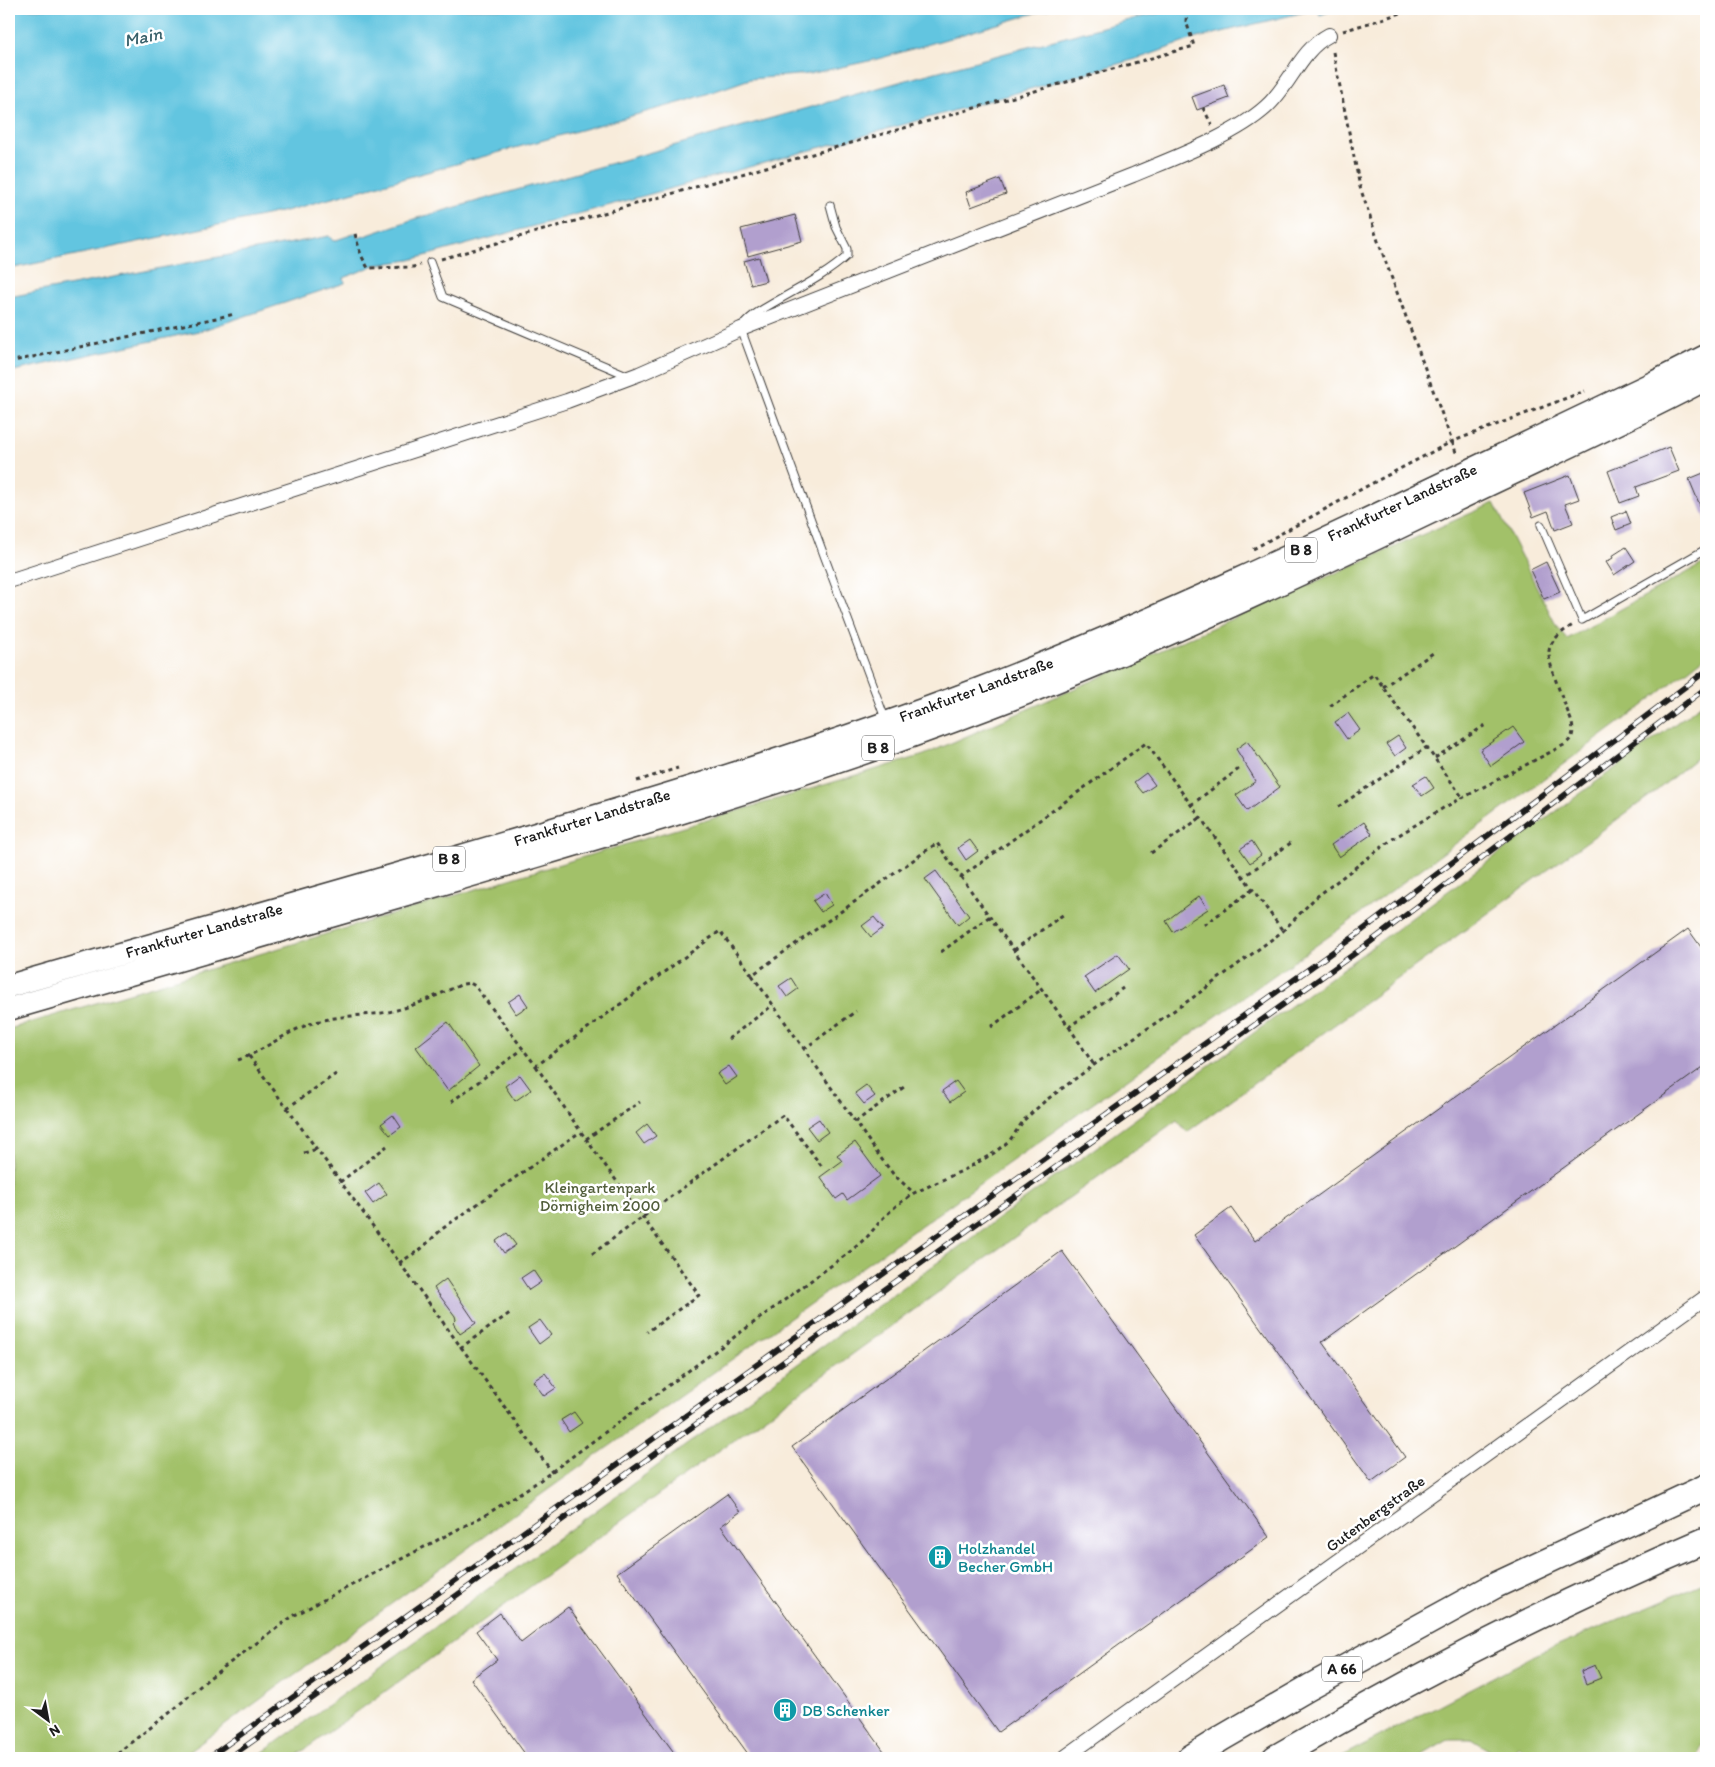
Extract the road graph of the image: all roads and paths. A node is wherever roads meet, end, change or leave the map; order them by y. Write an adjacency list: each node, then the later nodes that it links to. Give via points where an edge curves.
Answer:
1 (1187, 9): 6 (path, via 1186,21 1194,46)
2 (1414, 9): 3 (path)
3 (1329, 35): 8 (street, via 1316,44 1265,109 1219,137 1133,175); 13 (path, via 1360,187)
4 (830, 205): 8 (lane, via 847,256 836,266 762,310)
5 (355, 234): 6 (path, via 360,255 368,268 413,267)
6 (430, 262): 11 (lane, via 443,298)
7 (235, 314): 10 (path)
8 (741, 329): 11 (street); 21 (lane)
9 (1706, 356): 13 (main road, Frankfurter Landstraße / B 8)
10 (9, 362)
11 (631, 377): 16 (street, via 567,401)
12 (1706, 379): 46 (main road, Frankfurter Landstraße / B 8, via 1265,590 1142,646 986,709 738,795)
13 (1464, 472): 21 (main road, Frankfurter Landstraße / B 8, via 1167,612 1063,656)
14 (1541, 525): 17 (lane)
15 (1706, 549): 17 (lane)
16 (9, 582)
17 (1582, 620): 26 (path, via 1556,638 1548,653 1572,723 1572,738 1554,751)
18 (1436, 651): 19 (path)
19 (1383, 687): 20 (path, via 1374,674); 23 (path)
20 (1330, 706)
21 (887, 722): 42 (main road, Frankfurter Landstraße / B 8, via 572,824)
22 (1487, 724): 24 (path)
23 (1427, 747): 24 (path); 28 (path)
24 (1435, 758): 26 (path)
25 (1240, 768): 27 (path)
26 (1463, 798): 38 (path, via 1394,838 1315,898)
27 (1191, 805): 29 (path); 32 (path, via 1146,743)
28 (1338, 807)
29 (1200, 818): 31 (path); 33 (path)
30 (1292, 842): 33 (path)
31 (1151, 853)
32 (961, 877): 36 (path); 41 (path, via 937,843)
33 (1242, 878): 34 (path)
34 (1252, 890): 37 (path); 38 (path)
35 (1064, 914): 39 (path)
36 (990, 916): 39 (path); 40 (path)
37 (1204, 925)
38 (1283, 931): 55 (path)
39 (1014, 950): 44 (path)
40 (941, 952)
41 (752, 975): 45 (path); 56 (path, via 720,931)
42 (9, 986)
43 (1123, 988): 49 (path)
44 (1042, 989): 48 (path); 49 (path)
45 (773, 1005): 50 (path); 52 (path)
46 (9, 1009)
47 (856, 1011): 52 (path)
48 (991, 1027)
49 (1069, 1027): 55 (path)
50 (728, 1039)
51 (524, 1049): 53 (path, via 470,983 403,1008 306,1025); 56 (path); 59 (path)
52 (804, 1049): 62 (path)
53 (249, 1056): 54 (path); 61 (path)
54 (238, 1060)
55 (1094, 1065): 70 (path, via 1045,1101 994,1153)
56 (536, 1066): 63 (path)
57 (336, 1074): 61 (path)
58 (904, 1087): 62 (path)
59 (451, 1102)
60 (640, 1102): 64 (path)
61 (287, 1108): 66 (path)
62 (855, 1122): 70 (path, via 894,1175)
63 (581, 1132): 64 (path); 73 (path)
64 (586, 1139): 71 (path)
65 (387, 1146): 69 (path)
66 (317, 1150): 67 (path); 69 (path)
67 (304, 1153)
68 (823, 1168): 71 (path, via 783,1115)
69 (340, 1182): 73 (path)
70 (914, 1193): 78 (path, via 897,1205 851,1251)
71 (643, 1217): 72 (path); 76 (path, via 698,1294)
72 (592, 1254)
73 (399, 1263): 77 (path)
74 (1706, 1297): 83 (street, Gutenbergstraße)
75 (510, 1313): 77 (path)
76 (647, 1332)
77 (460, 1348): 78 (path)
78 (552, 1472): 82 (path, via 487,1514 293,1616 208,1679)
79 (1706, 1487): 84 (highway, A 66, via 1496,1585 1326,1678)
80 (1706, 1540): 85 (highway, A 66, via 1634,1570 1518,1626)
81 (1706, 1752): 86 (lane)
82 (111, 1758)
83 (1064, 1758)
84 (1190, 1758)
85 (1275, 1758)
86 (1703, 1758)

